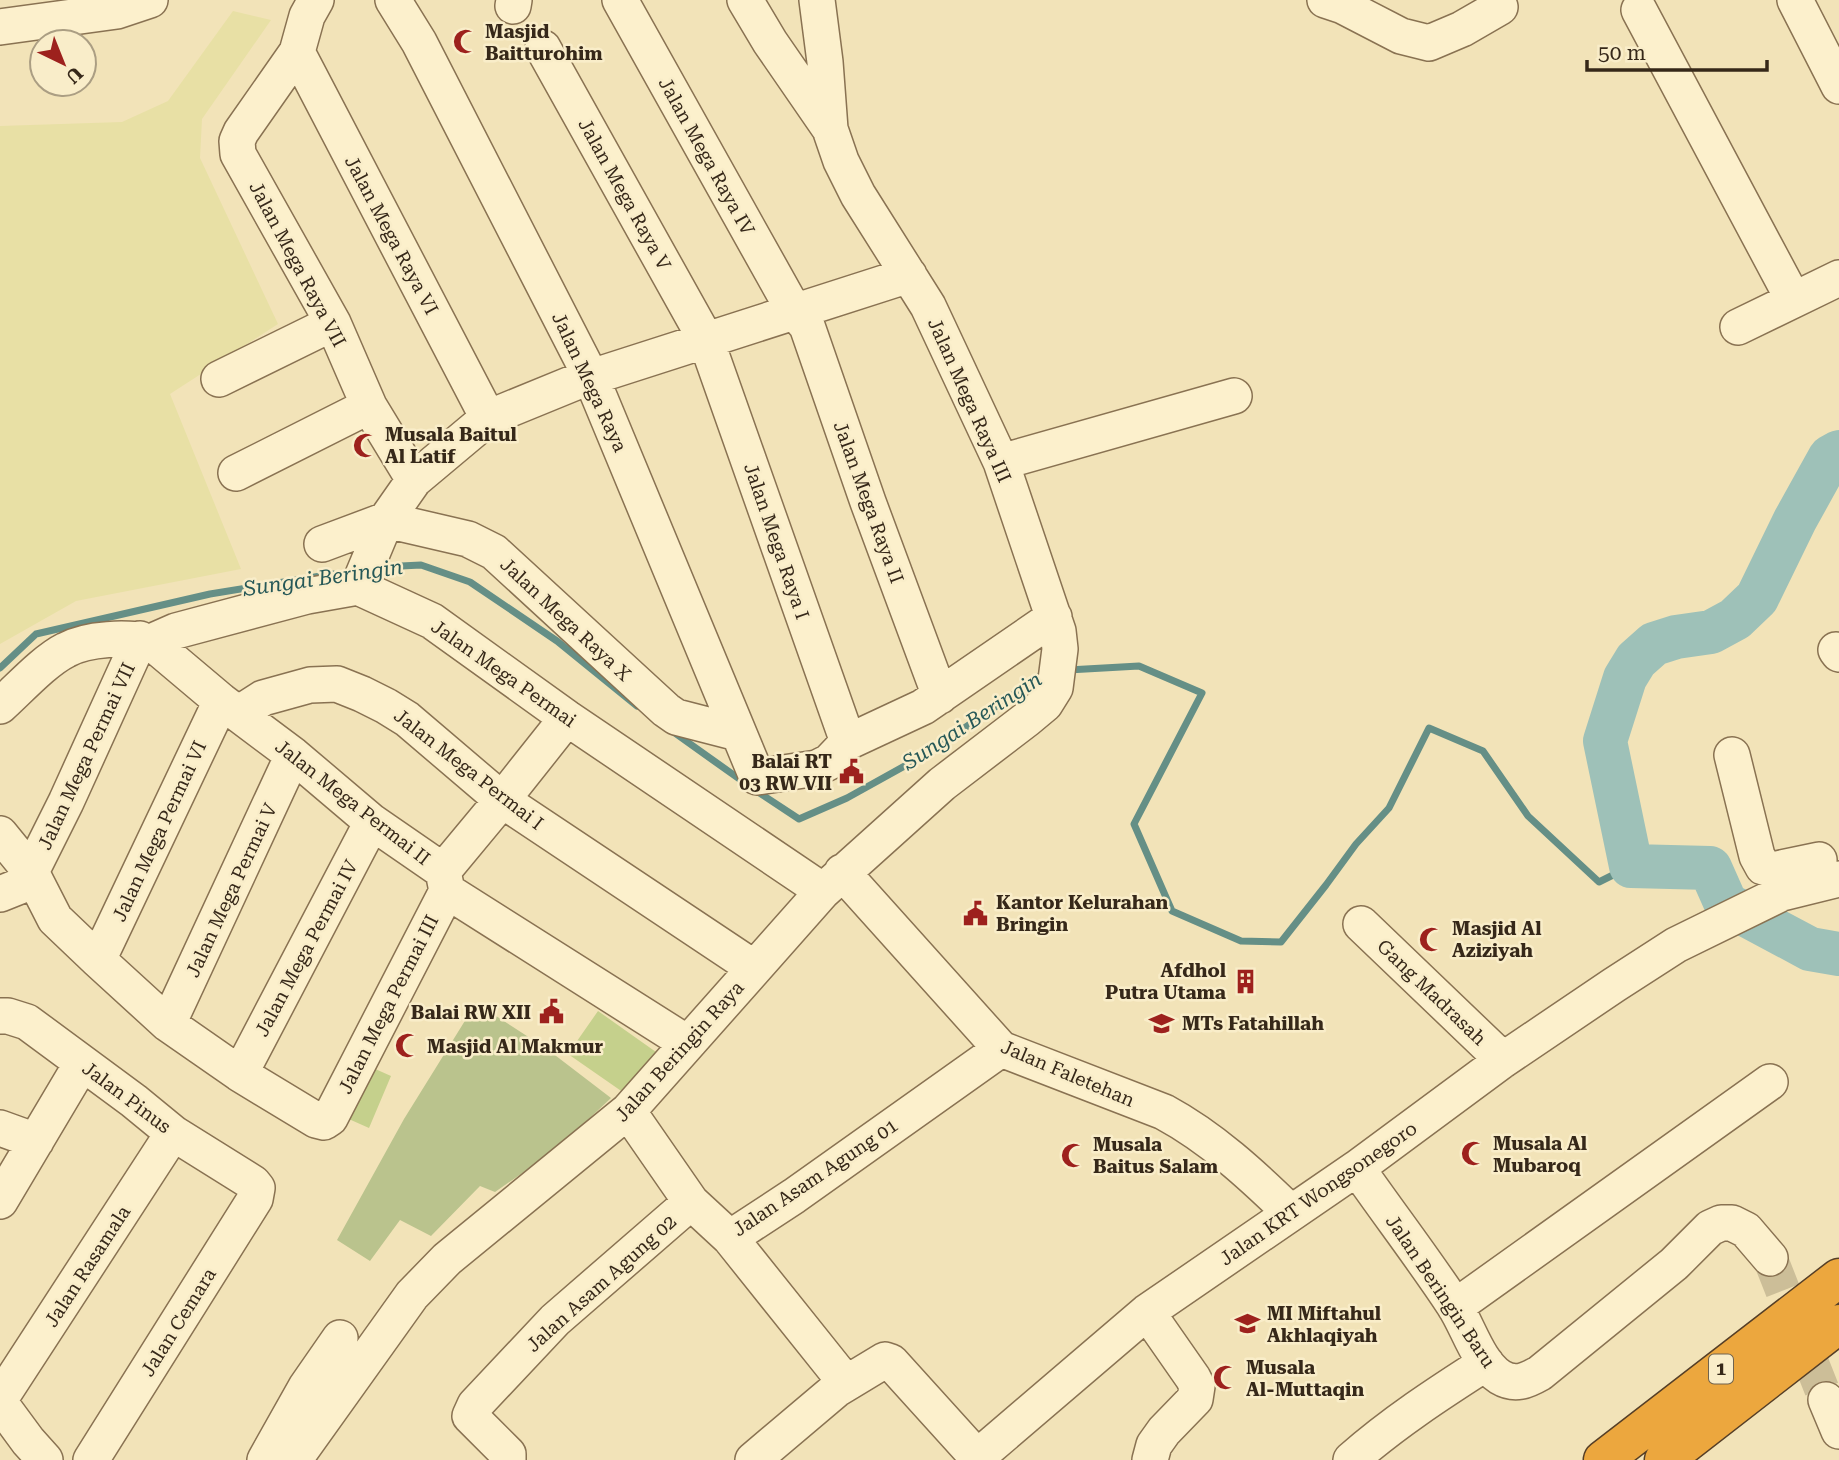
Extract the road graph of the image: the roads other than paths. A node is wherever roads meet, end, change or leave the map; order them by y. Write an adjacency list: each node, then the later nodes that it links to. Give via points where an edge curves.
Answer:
1 (150, 0): 11 (street, via 117,11)
2 (316, 0): 13 (street)
3 (394, 0): 23 (street, Jalan Mega Raya)
4 (620, 0): 19 (street, Jalan Mega Raya IV)
5 (745, 0): 15 (street)
6 (817, 0): 15 (street)
7 (1325, 0): 9 (street, via 1401,36 1429,43)
8 (1795, 0): 14 (street)
9 (1506, 2)
10 (1639, 10): 18 (street)
11 (0, 27)
12 (543, 48): 22 (street, Jalan Mega Raya V)
13 (297, 52): 20 (street, Jalan Mega Raya VII, via 241,132 238,154); 27 (street, Jalan Mega Raya VI)
14 (1839, 86)
15 (830, 129): 16 (street, Jalan Mega Raya III, via 858,195)
16 (909, 275): 19 (street); 28 (street, Jalan Mega Raya III)
17 (1839, 278): 18 (street)
18 (1793, 299): 21 (street)
19 (793, 311): 22 (street); 37 (street, Jalan Mega Raya II, via 807,326)
20 (332, 323): 24 (street); 26 (street, Jalan Mega Raya VII)
21 (1738, 327)
22 (706, 340): 23 (street); 42 (street, Jalan Mega Raya I)
23 (591, 377): 27 (street); 41 (street, Jalan Mega Raya)
24 (219, 379)
25 (1234, 396): 28 (street)
26 (369, 406): 29 (street); 30 (street, Jalan Mega Raya VII)
27 (488, 418): 30 (street)
28 (1002, 462): 34 (street, Jalan Mega Raya III)
29 (236, 473)
30 (414, 480): 31 (street)
31 (386, 520): 32 (street); 33 (street); 41 (street, Jalan Mega Raya X, via 468,539 494,552 666,710 676,717)
32 (322, 544)
33 (358, 587): 35 (street, via 307,596); 40 (street, Jalan Mega Permai, via 432,621)
34 (1057, 633): 36 (street, Jalan Mega Raya III); 37 (street)
35 (146, 640): 38 (street, via 102,640 66,650); 39 (street, Jalan Mega Permai II); 49 (street, Jalan Mega Permai VII)
36 (1055, 688): 52 (street, Jalan Beringin Raya, via 1045,704 942,784)
37 (940, 696): 42 (street)
38 (0, 706)
39 (230, 708): 43 (street, Jalan Mega Permai II); 45 (street, Jalan Mega Permai I, via 310,685 337,684 407,719); 55 (street, Jalan Mega Permai VI)
40 (567, 718): 45 (street, Jalan Mega Permai III); 52 (street, Jalan Mega Permai)
41 (738, 733): 42 (street, Jalan Mega Raya, via 757,777 817,768)
42 (848, 742)
43 (293, 755): 46 (street, Jalan Mega Permai II); 58 (street, Jalan Mega Permai V)
44 (1732, 755): 48 (street, via 1763,867 1772,870)
45 (502, 800): 51 (street, Jalan Mega Permai III); 56 (street, Jalan Mega Permai I)
46 (372, 822): 51 (street, Jalan Mega Permai II); 63 (street, Jalan Mega Permai IV)
47 (0, 834): 49 (street)
48 (1839, 855)
49 (31, 872): 53 (street, via 20,886); 55 (street, via 55,919)
50 (1839, 879): 61 (street, Jalan KRT Wongsonegoro, via 1782,893 1676,945)
51 (445, 881): 59 (street, Jalan Mega Permai II); 63 (street, Jalan Mega Permai III, via 330,1118 324,1122 316,1119)
52 (833, 882): 56 (street, Jalan Beringin Raya); 60 (street, Jalan Faletehan)
53 (0, 894)
54 (1361, 924): 61 (street, Gang Madrasah)
55 (98, 960): 58 (street)
56 (754, 968): 59 (street, Jalan Beringin Raya)
57 (0, 1016): 62 (street, Jalan Pinus, via 27,1022)
58 (169, 1024): 63 (street)
59 (687, 1043): 65 (street, Jalan Beringin Raya)
60 (1001, 1049): 73 (street, Jalan Faletehan, via 1188,1125); 74 (street, Jalan Asam Agung 01)
61 (1503, 1060): 69 (street, Jalan KRT Wongsonegoro)
62 (82, 1063): 67 (street, Jalan Pinus); 68 (street)
63 (240, 1074)
64 (1770, 1082): 77 (street)
65 (628, 1111): 72 (street, Jalan Asam Agung 01); 88 (street, Jalan Beringin Raya, via 447,1259 412,1294)
66 (0, 1128): 68 (street)
67 (173, 1133): 70 (street, Jalan Pinus); 83 (street, Jalan Rasamala)
68 (36, 1140): 71 (street)
69 (1357, 1168): 73 (street, Jalan KRT Wongsonegoro); 77 (street, Jalan Beringin Baru)
70 (253, 1183): 86 (street, Jalan Cemara, via 255,1199)
71 (0, 1201)
72 (691, 1202): 74 (street, Jalan Asam Agung 01); 89 (street, Jalan Asam Agung 02, via 555,1320 475,1405 470,1416 508,1454)
73 (1291, 1213): 78 (street, Jalan KRT Wongsonegoro)
74 (730, 1238): 82 (street)
75 (1770, 1258): 81 (street, Jalan Beringin Baru, via 1746,1230 1721,1223 1525,1382 1500,1377)
76 (1839, 1278): 93 (highway, 1)
77 (1455, 1307): 81 (street, Jalan Beringin Baru)
78 (1147, 1312): 85 (street, Jalan KRT Wongsonegoro); 91 (street, via 1197,1386 1195,1399 1159,1438)
79 (1839, 1324): 94 (highway, 1)
80 (341, 1338): 87 (street, via 306,1387)
81 (1486, 1363): 92 (street, via 1424,1402)
82 (846, 1383): 85 (street, via 888,1360); 90 (street)
83 (0, 1401): 84 (street)
84 (26, 1454)
85 (976, 1459)
86 (91, 1460)
87 (265, 1460)
88 (294, 1460)
89 (508, 1460)
90 (753, 1460)
91 (1150, 1460)
92 (1351, 1460)
93 (1603, 1460)
94 (1664, 1460)

